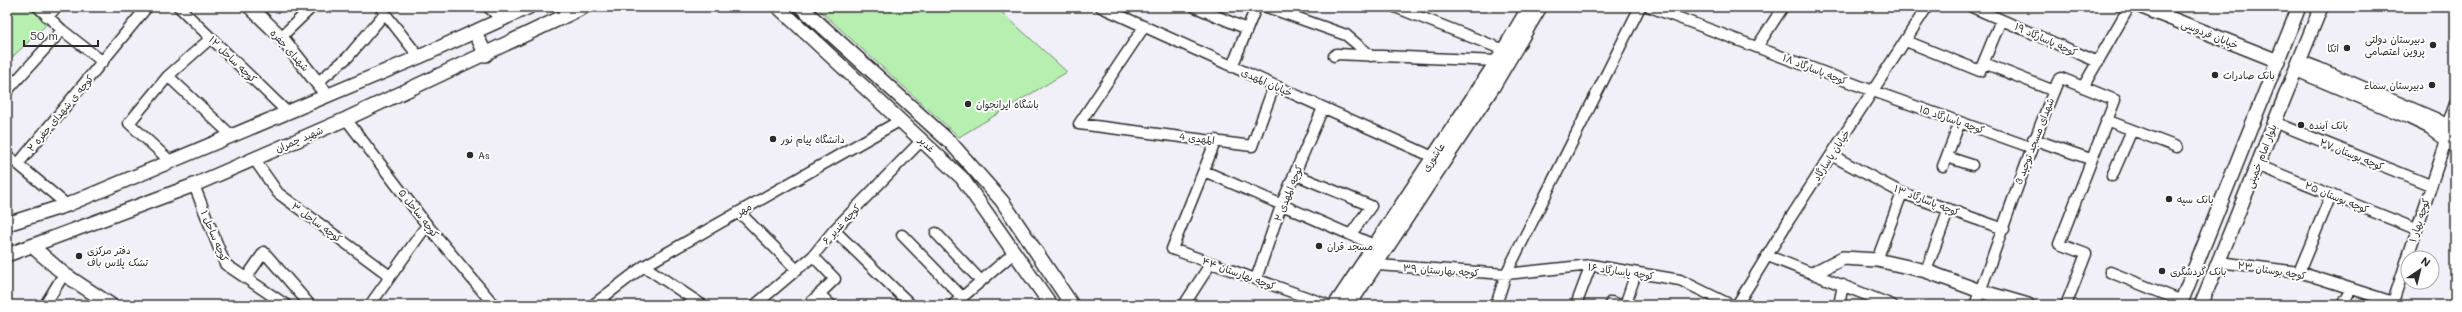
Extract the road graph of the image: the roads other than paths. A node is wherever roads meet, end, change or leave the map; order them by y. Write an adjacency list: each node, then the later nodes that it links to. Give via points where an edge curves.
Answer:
1 (38, 7): 29 (street)
2 (57, 7): 29 (street)
3 (147, 7): 46 (street, کوچه ی شهدای جفره ۲)
4 (179, 7): 37 (street, کوچه ساحل ۱۲)
5 (250, 7): 36 (street, شهدای جفره)
6 (312, 7): 36 (street)
7 (488, 7): 30 (street)
8 (529, 7): 30 (street)
9 (584, 7): 40 (street, شهید چمران)
10 (778, 7): 63 (street, غدیر)
11 (801, 7): 147 (street, غدیر, via 951,143 1002,201)
12 (1100, 7): 32 (street, خیابان المهدی)
13 (1195, 7): 33 (street)
14 (1256, 7): 33 (street)
15 (1267, 7): 42 (street, via 1346,35)
16 (1395, 7): 43 (street)
17 (1528, 7): 43 (street, عاشوری)
18 (1540, 7): 111 (street, عاشوری, via 1493,87)
19 (1640, 7): 121 (street)
20 (1650, 7): 39 (street, کوچه پاسارگاد ۱۸)
21 (1783, 7): 39 (street)
22 (1927, 7): 38 (street, خیابان پاسارگاد)
23 (1972, 7): 31 (street, کوچه پاسارگاد ۱۹)
24 (2129, 7): 47 (street)
25 (2142, 7): 45 (street, خیابان فردوسی)
26 (2299, 7): 45 (street, بلوار امام خمینی)
27 (2321, 7): 49 (street, بلوار امام خمینی)
28 (382, 10): 44 (street); 52 (street, via 348,57)
29 (47, 17): 34 (street)
30 (503, 20): 35 (street)
31 (2001, 20): 47 (street, کوچه پاسارگاد ۱۹); 48 (street)
32 (1144, 27): 50 (street, خیابان المهدی); 71 (street, المهدی 4, via 1079,124)
33 (1247, 29): 50 (street)
34 (62, 30): 46 (street); 55 (street)
35 (475, 32): 40 (street); 44 (street)
36 (281, 37): 52 (street, شهدای جفره)
37 (211, 38): 51 (street); 61 (street, کوچه ساحل ۱۲)
38 (1906, 41): 48 (street, via 1979,71); 56 (street, خیابان پاسارگاد)
39 (1757, 47): 56 (street, کوچه پاسارگاد ۱۸)
40 (486, 55): 62 (street, شهید چمران)
41 (1334, 56): 42 (street)
42 (1371, 56): 43 (street)
43 (1500, 56): 76 (street, عاشوری)
44 (419, 57): 58 (street)
45 (2278, 61): 132 (street, بلوار امام خمینی)
46 (103, 62): 80 (street, کوچه ی شهدای جفره ۲)
47 (2098, 62): 54 (street)
48 (1984, 63): 57 (street)
49 (2298, 65): 66 (street, بلوار امام خمینی); 69 (street, via 2305,64 2316,73)
50 (1232, 67): 53 (street, خیابان المهدی)
51 (168, 76): 68 (street); 79 (street, via 129,123)
52 (318, 82): 58 (street, شهدای جفره)
53 (1274, 86): 59 (street, خیابان المهدی); 71 (street, المهدی 4, via 1252,146)
54 (2083, 87): 57 (street, شهدای مسجد توحید 3, via 2061,78); 64 (street, via 2115,100)
55 (7, 91)
56 (1873, 91): 65 (street, کوچه پاسارگاد ۱۵); 75 (street, خیابان پاسارگاد)
57 (2054, 91): 72 (street, شهدای مسجد توحید 3)
58 (327, 95): 61 (street)
59 (1323, 108): 76 (street, خیابان المهدی); 84 (street, کوچه المهدی ۲)
60 (2454, 110): 69 (street, کوچه بهار ۱)
61 (287, 112): 68 (street)
62 (346, 119): 77 (street, شهید چمران); 95 (street, کوچه ساحل ۵)
63 (901, 120): 70 (street, غدیر); 93 (street, مهر)
64 (2106, 120): 67 (street); 78 (street)
65 (1960, 122): 72 (street, کوچه پاسارگاد ۱۵); 81 (street, via 1945,162)
66 (2274, 122): 82 (street, بلوار امام خمینی); 87 (street, کوچه بوستان ۲۷)
67 (2132, 130): 73 (street); 85 (street)
68 (231, 135): 79 (street)
69 (2451, 136): 87 (street, کوچه بهار ۱)
70 (922, 140): 98 (street, کوچه غدیر ۶); 104 (street, غدیر, via 962,178)
71 (1216, 140): 83 (street)
72 (2032, 143): 78 (street, کوچه پاسارگاد ۱۵); 96 (street, شهدای مسجد توحید 3)
73 (2177, 147)
74 (7, 155): 80 (street)
75 (1831, 155): 88 (street, کوچه پاسارگاد ۱۳); 107 (street, خیابان پاسارگاد)
76 (1433, 157): 102 (street, عاشوری)
77 (254, 159): 86 (street, شهید چمران); 122 (street, کوچه ساحل ۳, via 278,193)
78 (2090, 160): 163 (street, via 2059,244 2086,255)
79 (170, 162): 91 (street)
80 (18, 164): 91 (street)
81 (1972, 165)
82 (2257, 165): 89 (street, کوچه بوستان ۲۵); 109 (street, بلوار امام خمینی)
83 (1204, 171): 90 (street); 110 (street, کوچه بهارستان ۴۴, via 1172,249)
84 (1294, 174): 90 (street, کوچه المهدی ۲); 100 (street, via 1371,206)
85 (2112, 176)
86 (194, 185): 103 (street, شهید چمران); 123 (street, کوچه ساحل ۱, via 225,264)
87 (2430, 185): 97 (street, کوچه بهار ۱)
88 (1902, 193): 92 (street, کوچه پاسارگاد ۱۳); 108 (street)
89 (2332, 195): 97 (street, کوچه بوستان ۲۵); 117 (street)
90 (1282, 204): 100 (street); 124 (street, کوچه المهدی ۲)
91 (67, 205): 94 (street)
92 (1948, 209): 96 (street, کوچه پاسارگاد ۱۳); 115 (street)
93 (739, 212): 113 (street, مهر); 114 (street)
94 (7, 224)
95 (427, 225): 122 (street); 138 (street, کوچه ساحل ۵)
96 (2004, 229): 128 (street, شهدای مسجد توحید 3)
97 (2416, 229): 133 (street, کوچه بهار ۱)
98 (834, 230): 106 (street, کوچه غدیر ۶); 144 (street)
99 (936, 233): 125 (street)
100 (1351, 234): 102 (street)
101 (902, 235): 130 (street)
102 (1374, 245): 150 (street, عاشوری)
103 (33, 247): 105 (street, شهید چمران); 120 (street)
104 (1015, 252): 125 (street); 146 (street, غدیر)
105 (7, 255)
106 (813, 256): 114 (street, کوچه غدیر ۶); 129 (street, via 835,278)
107 (1768, 256): 119 (street); 158 (street, خیابان پاسارگاد)
108 (1877, 260): 115 (street); 119 (street, via 1843,258)
109 (2219, 262): 117 (street, کوچه بوستان ۲۳); 164 (street, بلوار امام خمینی)
110 (1211, 263): 124 (street, کوچه بهارستان ۴۴); 148 (street)
111 (1377, 265): 121 (street, کوچه بهارستان ۳۹); 151 (street, عاشوری)
112 (1591, 265): 118 (street, کوچه پاسارگاد ۱۶); 121 (street, کوچه پاسارگاد ۱۶); 153 (street)
113 (644, 266): 139 (street, مهر); 140 (street)
114 (797, 270): 141 (street, کوچه غدیر ۶)
115 (1926, 271): 128 (street)
116 (2110, 272): 132 (street)
117 (2299, 272): 127 (street, کوچه بوستان ۲۳)
118 (1636, 273): 156 (street); 157 (street, کوچه پاسارگاد ۱۶, via 1680,280)
119 (1814, 273): 126 (street)
120 (64, 274): 134 (street); 135 (street)
121 (1506, 274): 152 (street)
122 (390, 276): 137 (street)
123 (246, 278): 131 (street, کوچه ساحل ۱); 136 (street, via 264,252)
124 (1256, 279): 149 (street, کوچه بهارستان ۴۴)
125 (981, 281): 130 (street)
126 (1843, 285): 159 (street); 160 (street)
127 (2351, 288): 133 (street, کوچه بوستان ۲۳); 165 (street)
128 (1980, 291): 161 (street, شهدای مسجد توحید 3); 162 (street)
129 (819, 294): 142 (street); 143 (street)
130 (962, 297): 145 (street)
131 (279, 303)
132 (2181, 303)
133 (2392, 304)
134 (45, 305)
135 (111, 305)
136 (310, 305)
137 (370, 305)
138 (494, 305)
139 (593, 305)
140 (702, 305)
141 (755, 305)
142 (808, 305)
143 (831, 305)
144 (911, 305)
145 (954, 305)
146 (1051, 305)
147 (1072, 305)
148 (1184, 305)
149 (1328, 305)
150 (1335, 305)
151 (1349, 305)
152 (1496, 305)
153 (1576, 305)
154 (1610, 305): 155 (street, via 1611,302)
155 (1620, 305)
156 (1625, 305)
157 (1731, 305)
158 (1737, 305)
159 (1839, 305)
160 (1892, 305)
161 (1975, 305)
162 (2028, 305)
163 (2066, 305)
164 (2201, 305)
165 (2342, 305)

